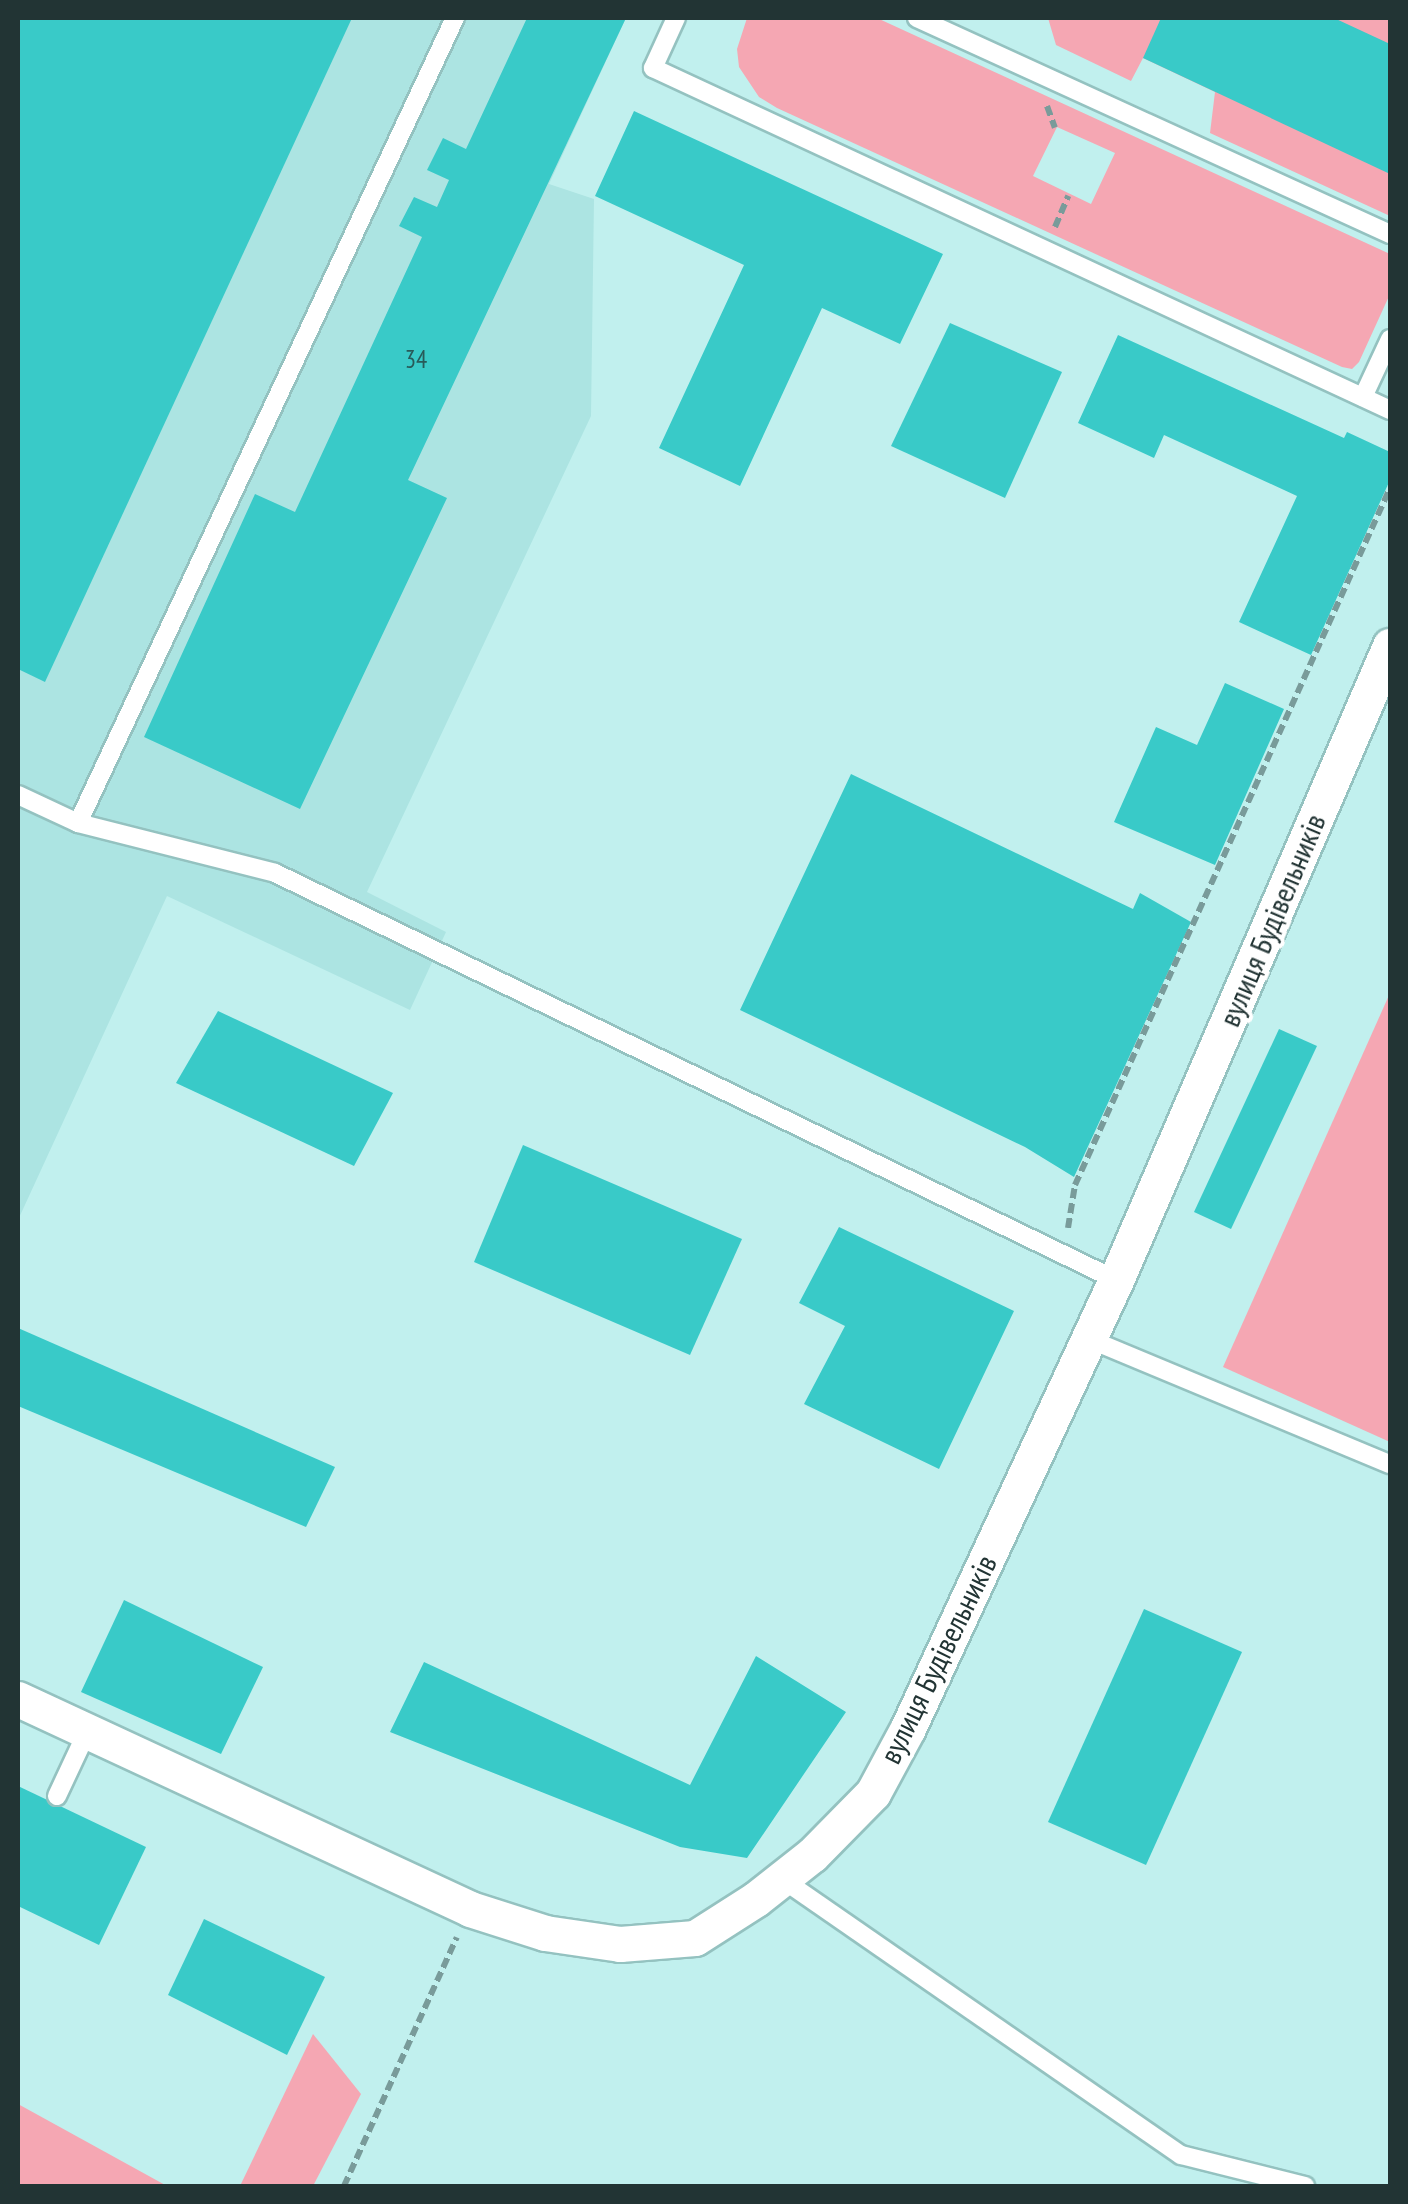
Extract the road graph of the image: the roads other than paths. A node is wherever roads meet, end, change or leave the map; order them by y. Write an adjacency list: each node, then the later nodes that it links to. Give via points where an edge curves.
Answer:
1 (455, 18): 10 (lane)
2 (676, 18): 6 (lane, via 653,68)
3 (917, 18): 4 (lane)
4 (1390, 234)
5 (1390, 339): 6 (lane)
6 (1363, 398): 7 (lane)
7 (1390, 410)
8 (1390, 646): 11 (street, вулиця Будівельників)
9 (18, 795): 10 (lane)
10 (78, 822): 11 (lane, via 275,874)
11 (1116, 1280): 12 (street, вулиця Будівельників)
12 (1089, 1340): 13 (lane); 17 (street, вулиця Будівельників, via 873,1793)
13 (1390, 1464)
14 (18, 1699): 15 (street, вулиця Будівельників)
15 (86, 1734): 16 (lane); 17 (street, вулиця Будівельників, via 470,1909 545,1933 620,1944 695,1938)
16 (57, 1796)
17 (782, 1879): 18 (lane, via 1181,2156)
18 (1305, 2186)

